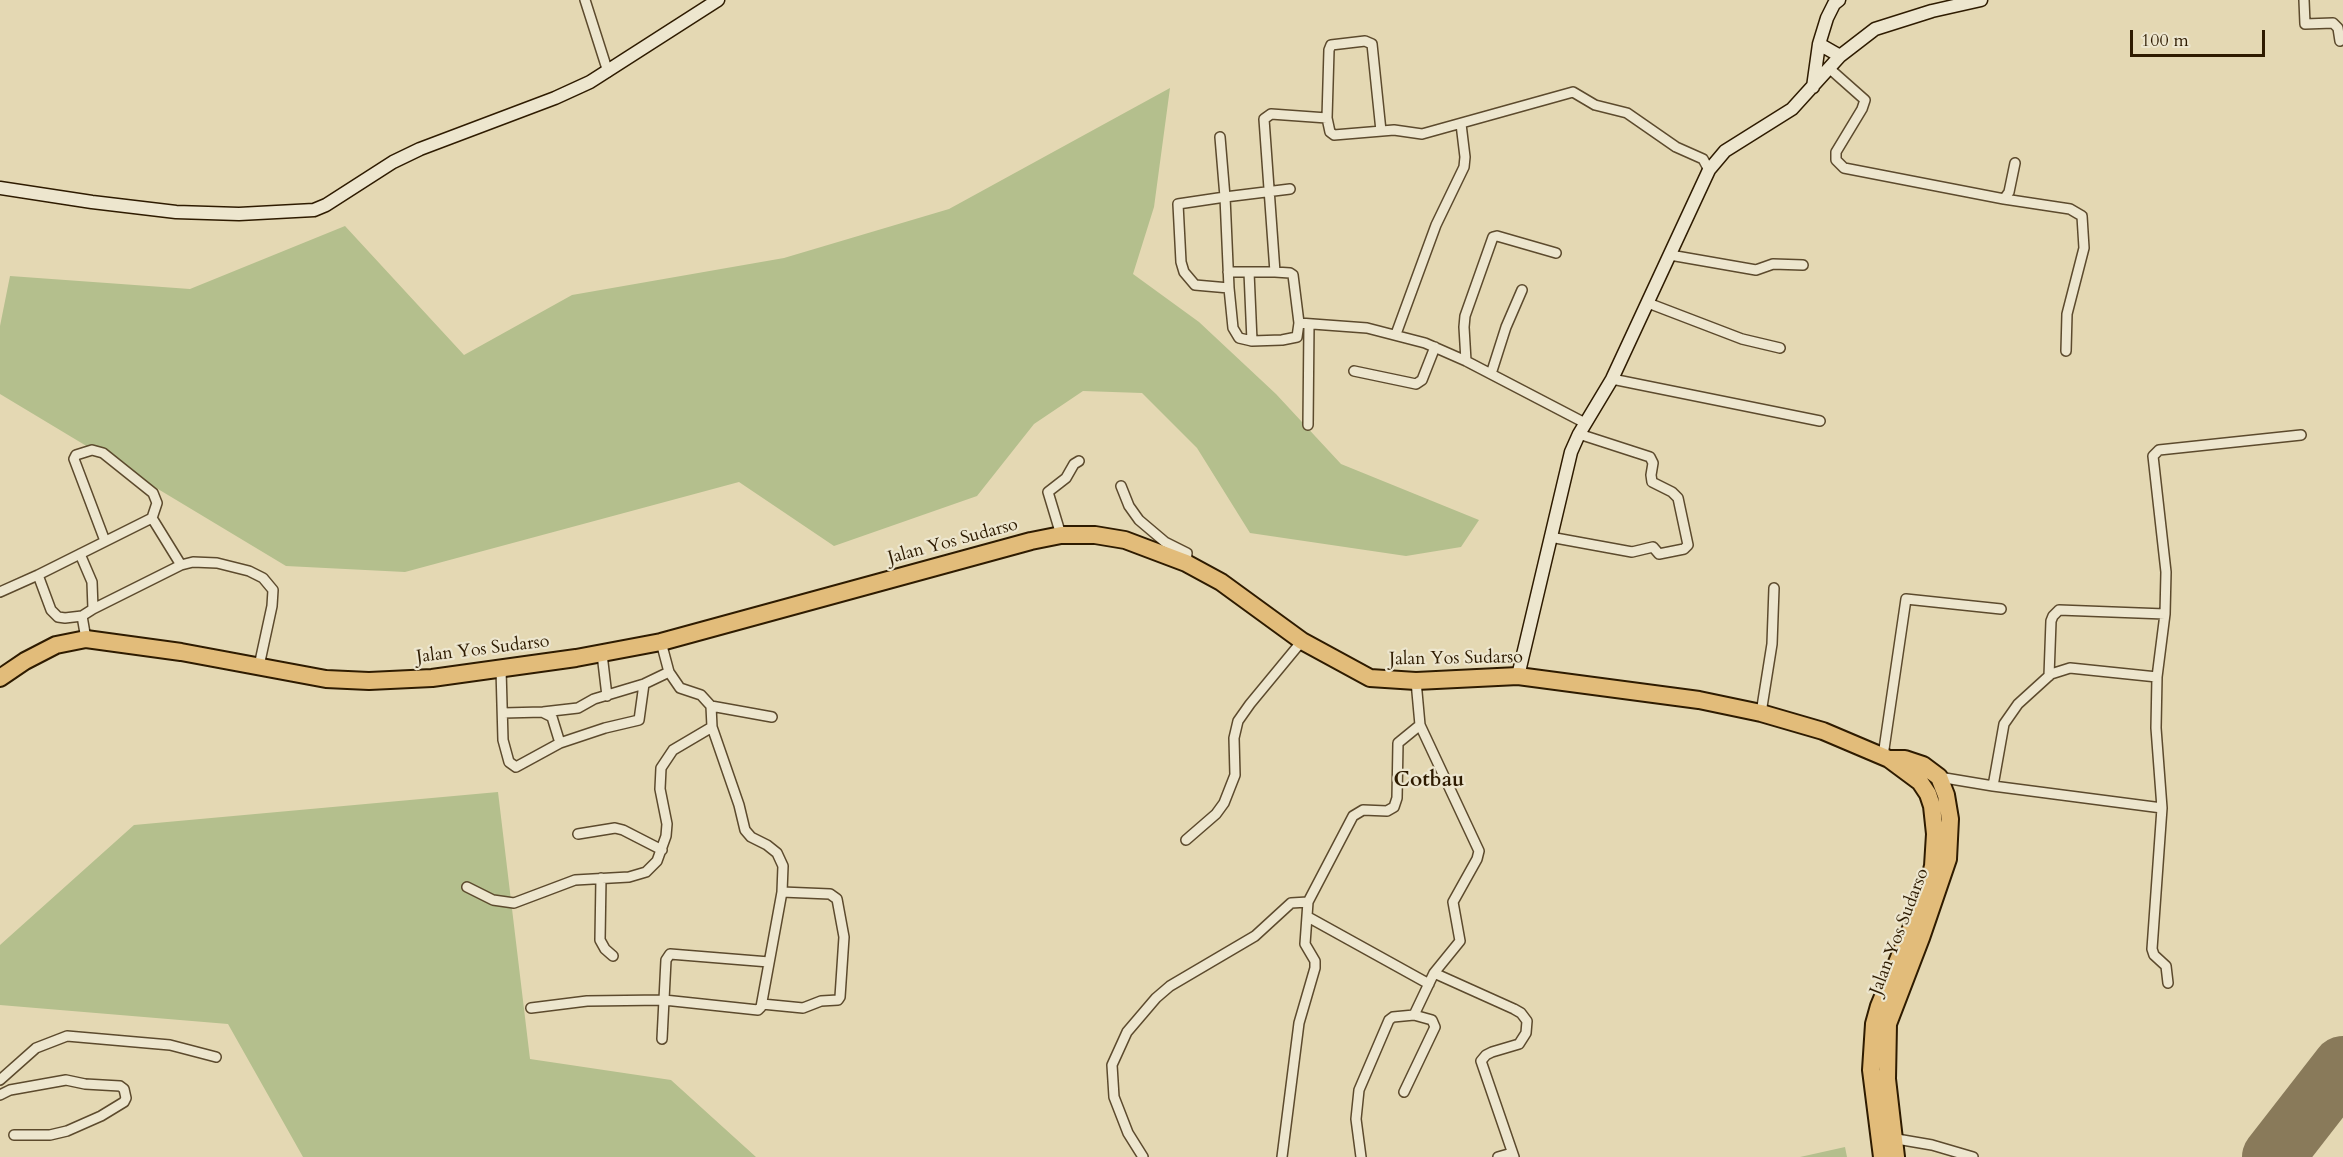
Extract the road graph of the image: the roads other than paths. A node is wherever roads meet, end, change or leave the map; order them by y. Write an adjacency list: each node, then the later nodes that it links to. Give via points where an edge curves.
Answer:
1 (585, 0): 10 (street)
2 (718, 0): 10 (street)
3 (1839, 0): 7 (street, via 1827,18)
4 (1981, 0): 8 (street, via 1890,23 1862,37)
5 (2304, 0): 6 (street, via 2305,24 2333,23)
6 (2340, 41)
7 (1820, 44): 8 (street); 11 (street)
8 (1840, 56): 9 (street)
9 (1830, 69): 11 (street); 22 (street, via 1865,100 1836,152 1838,164)
10 (608, 72): 18 (street, via 555,98 420,149 310,211 176,212)
11 (1812, 89): 17 (street, via 1792,109 1725,151)
12 (1327, 118): 14 (street, via 1334,135); 14 (street, via 1329,47 1369,42); 20 (street, via 1266,116)
13 (1461, 124): 14 (street, via 1422,134); 17 (street, via 1573,92 1595,105 1627,113 1676,147 1703,159); 33 (street, via 1464,167 1436,225)
14 (1381, 131)
15 (1220, 137): 21 (street)
16 (2015, 164): 22 (street)
17 (1709, 170): 24 (street)
18 (0, 188)
19 (1290, 189): 20 (street)
20 (1269, 193): 21 (street); 28 (street)
21 (1225, 197): 26 (street); 29 (street, via 1178,204 1184,272 1195,285)
22 (2004, 199): 37 (street, via 2070,209 2082,216 2084,248 2067,314)
23 (1556, 253): 38 (street, via 1493,237 1466,316)
24 (1670, 255): 25 (street, via 1756,270 1773,264); 31 (street)
25 (1803, 266)
26 (1228, 272): 27 (street); 29 (street)
27 (1249, 272): 28 (street); 34 (street)
28 (1275, 272): 32 (street, via 1293,275)
29 (1229, 288): 34 (street, via 1236,336)
30 (1522, 290): 40 (street)
31 (1648, 303): 36 (street, via 1742,339); 41 (street)
32 (1304, 323): 33 (street); 34 (street, via 1295,338); 44 (street)
33 (1396, 334): 35 (street)
34 (1252, 341)
35 (1435, 347): 38 (street); 39 (street, via 1422,380 1416,384)
36 (1780, 348)
37 (2066, 351)
38 (1466, 361): 40 (street)
39 (1354, 371)
40 (1491, 374): 43 (street)
41 (1612, 379): 42 (street); 43 (street)
42 (1820, 421)
43 (1586, 423): 45 (street)
44 (1308, 425)
45 (1579, 434): 51 (street); 51 (street, via 1650,457 1652,482 1677,498 1688,545 1659,554 1653,548 1632,552)
46 (2301, 435): 61 (street, via 2156,453 2152,462 2166,572)
47 (1079, 461): 50 (street, via 1048,492)
48 (1121, 486): 54 (street, via 1139,520 1165,542 1187,553)
49 (152, 518): 52 (street); 52 (street, via 157,503 153,493 99,450 76,455 74,463); 55 (street)
50 (1062, 535): 54 (highway, Jalan Yos Sudarso, via 1125,540); 64 (highway, Jalan Yos Sudarso, via 1005,547)
51 (1550, 537): 70 (street)
52 (105, 541): 53 (street)
53 (80, 554): 56 (street); 59 (street, via 92,582)
54 (1186, 563): 65 (highway, Jalan Yos Sudarso, via 1221,582)
55 (181, 565): 59 (street); 67 (street, via 217,562 249,571 269,584 273,598)
56 (38, 575): 58 (street); 62 (street, via 54,614 65,618)
57 (1774, 588): 80 (street, via 1772,644)
58 (0, 592)
59 (93, 609): 62 (street)
60 (2001, 609): 85 (street, via 1906,598)
61 (2165, 614): 71 (street, via 2059,610 2051,621); 72 (street)
62 (82, 616): 63 (street)
63 (86, 639): 67 (highway, Jalan Yos Sudarso); 73 (highway, Jalan Yos Sudarso, via 56,645)
64 (661, 642): 66 (highway, Jalan Yos Sudarso); 69 (street)
65 (1302, 642): 74 (highway, Jalan Yos Sudarso, via 1370,678); 90 (street, via 1238,721 1234,775 1224,803)
66 (602, 654): 68 (highway, Jalan Yos Sudarso); 76 (street)
67 (259, 666): 68 (highway, Jalan Yos Sudarso, via 352,681 432,678)
68 (501, 669): 79 (street)
69 (669, 672): 75 (street); 77 (street, via 680,688 701,695)
70 (1518, 676): 74 (highway, Jalan Yos Sudarso); 80 (highway, Jalan Yos Sudarso, via 1699,700)
71 (2049, 676): 72 (street, via 2070,668); 87 (street, via 2018,704 2004,724)
72 (2157, 677): 88 (street)
73 (0, 678)
74 (1416, 681): 82 (street)
75 (644, 684): 76 (street); 84 (street, via 639,720)
76 (607, 696): 78 (street, via 578,708)
77 (711, 706): 81 (street); 83 (street)
78 (543, 712): 79 (street); 84 (street, via 552,717)
79 (503, 713): 84 (street, via 503,740 508,762 513,766)
80 (1761, 713): 85 (highway, Jalan Yos Sudarso, via 1823,731)
81 (772, 717)
82 (1420, 725): 95 (street, via 1398,743 1394,807 1387,811 1363,810 1353,816); 99 (street, via 1479,851 1453,902 1460,941)
83 (712, 727): 91 (street, via 673,750 661,768 660,789 667,824); 94 (street, via 745,830 773,849 781,860)
84 (560, 743)
85 (1886, 758): 86 (highway, Jalan Yos Sudarso, via 1923,765); 112 (highway, Jalan Yos Sudarso, via 1920,782 1928,794 1935,834 1927,890 1874,1024 1871,1070)
86 (1940, 777): 87 (street); 112 (highway, Jalan Yos Sudarso, via 1950,819 1948,859 1888,1024)
87 (1993, 786): 88 (street)
88 (2162, 808): 100 (street, via 2152,949 2166,966)
89 (578, 834): 91 (street, via 615,828)
90 (1186, 840)
91 (662, 850): 92 (street, via 646,872)
92 (601, 878): 93 (street, via 574,880 514,903 494,900); 97 (street, via 600,940)
93 (467, 887)
94 (782, 892): 98 (street); 103 (street, via 830,894 837,899 844,937 840,997 803,1008)
95 (1308, 902): 96 (street); 114 (street, via 1291,903 1255,936 1170,986 1127,1032 1112,1065 1114,1098)
96 (1308, 917): 101 (street); 115 (street, via 1305,944 1316,968 1299,1023)
97 (613, 956)
98 (769, 962): 102 (street, via 670,954 666,960); 103 (street)
99 (1434, 973): 101 (street); 113 (street, via 1514,1009 1527,1022 1526,1034 1519,1044 1492,1052 1481,1061)
100 (2168, 983)
101 (1429, 984): 105 (street)
102 (664, 1000): 103 (street, via 758,1010); 104 (street, via 587,1001); 106 (street)
103 (762, 1004)
104 (531, 1008)
105 (1414, 1015): 109 (street, via 1432,1020 1435,1027); 116 (street, via 1389,1020 1359,1090 1356,1119)
106 (662, 1039)
107 (216, 1057): 108 (street, via 170,1045 67,1036 36,1048)
108 (0, 1080)
109 (1404, 1092)
110 (0, 1095): 111 (street, via 66,1080 124,1089 124,1102 67,1131)
111 (14, 1135)
112 (1886, 1138): 118 (highway, Jalan Yos Sudarso); 119 (highway, Jalan Yos Sudarso); 120 (street)
113 (1513, 1155): 117 (street)
114 (1143, 1157)
115 (1282, 1157)
116 (1361, 1157)
117 (1498, 1157)
118 (1882, 1157)
119 (1896, 1157)
120 (1973, 1157)

